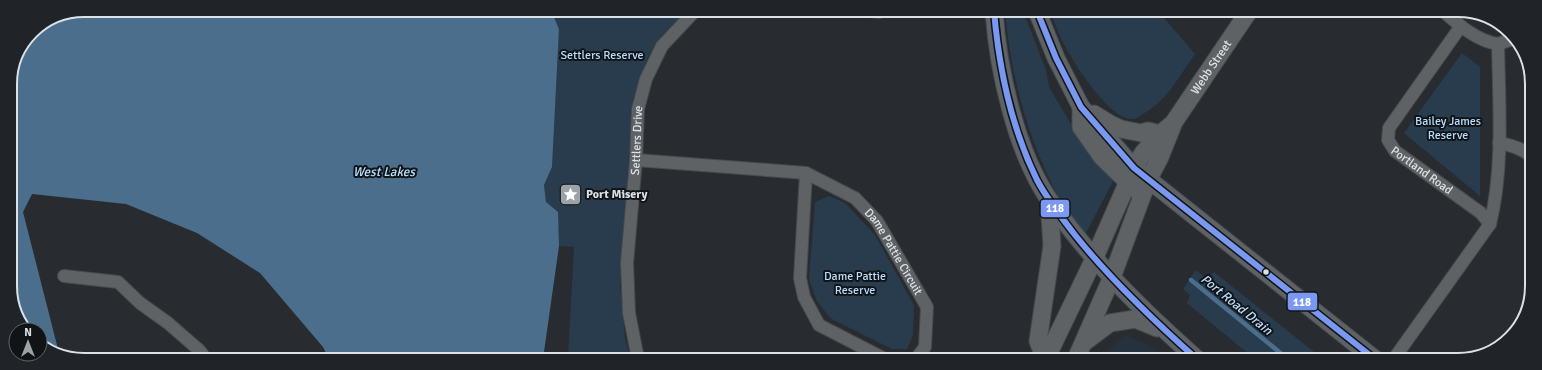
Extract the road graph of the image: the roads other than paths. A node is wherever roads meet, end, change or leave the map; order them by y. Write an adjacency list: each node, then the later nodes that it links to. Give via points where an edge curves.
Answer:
1 (689, 17): 14 (street, Settlers Drive, via 662,46 646,79 638,109)
2 (994, 17): 18 (main road, via 1004,80 1017,132)
3 (1039, 17): 9 (main road, via 1056,58)
4 (1245, 17): 10 (main road, Webb Street)
5 (1451, 17): 6 (street)
6 (1462, 26): 8 (street, via 1487,42); 19 (street, Portland Road, via 1389,128 1388,140 1395,151 1480,213)
7 (1508, 41): 8 (street)
8 (1498, 44): 12 (street)
9 (1082, 107): 11 (main road, via 1116,127); 16 (main road)
10 (1174, 122): 11 (main road, Webb Street); 17 (main road, Webb Street)
11 (1160, 134): 16 (main road, Webb Street, via 1143,153)
12 (1499, 143): 13 (street, via 1512,145); 19 (street, via 1495,204)
13 (1525, 152)
14 (636, 160): 15 (street, Dame Pattie Circuit); 26 (street, Settlers Drive, via 627,263 629,313)
15 (806, 173): 27 (street, via 800,278 804,297 819,325); 28 (street, Dame Pattie Circuit, via 855,198 877,221 926,306 925,347)
16 (1131, 175): 17 (main road); 20 (main road, Webb Street)
17 (1146, 188): 22 (main road, Webb Street); 33 (main road)
18 (1049, 200): 20 (main road); 29 (main road, via 1052,246 1038,341)
19 (1490, 224): 34 (street)
20 (1094, 259): 22 (main road); 30 (main road, Webb Street)
21 (64, 276): 25 (street, via 118,282)
22 (1112, 277): 23 (main road); 24 (main road, Webb Street)
23 (1170, 334): 24 (main road, via 1135,319 1110,323); 32 (main road)
24 (1084, 342): 31 (main road, Webb Street)
25 (201, 353)
26 (637, 353)
27 (873, 353)
28 (920, 353)
29 (1042, 353)
30 (1048, 353)
31 (1079, 353)
32 (1190, 353)
33 (1367, 353)
34 (1398, 353)

